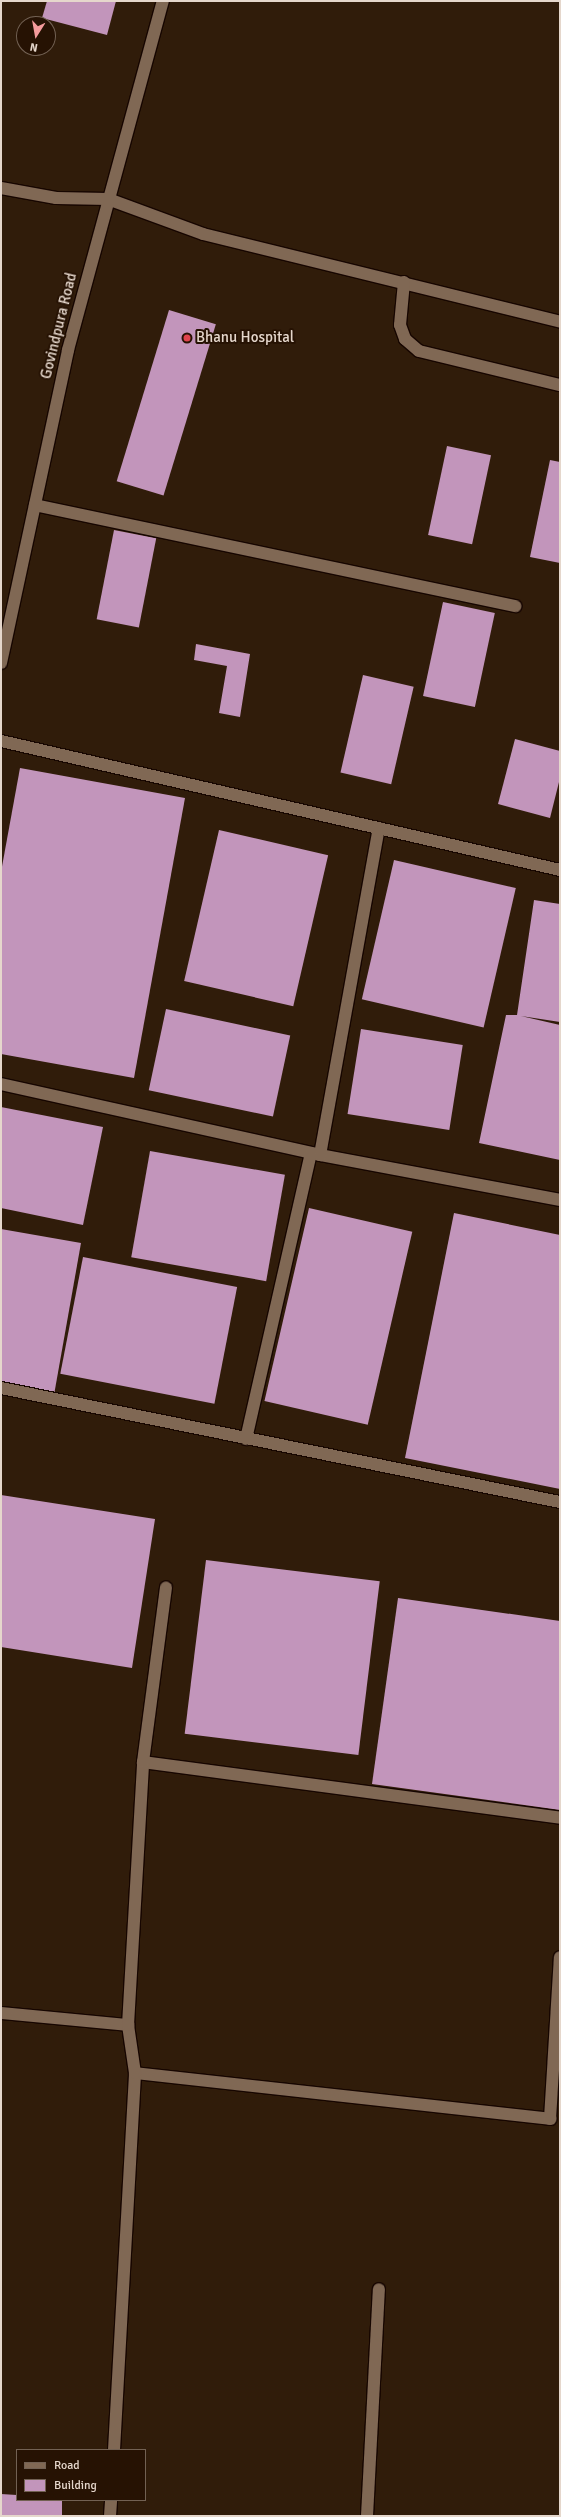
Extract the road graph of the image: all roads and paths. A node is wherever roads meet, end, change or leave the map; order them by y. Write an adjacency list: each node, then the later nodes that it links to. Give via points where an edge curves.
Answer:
1 (163, 1): 3 (street, Govindpura Road)
2 (1, 188): 3 (street, via 56,198)
3 (108, 199): 4 (street, via 203,234); 7 (street, Govindpura Road, via 68,350)
4 (404, 282): 5 (street); 6 (street, via 400,325 405,339 420,351)
5 (560, 322)
6 (560, 385)
7 (35, 505): 8 (street); 9 (street, Govindpura Road)
8 (516, 606)
9 (1, 663)
10 (1, 741): 11 (street)
11 (378, 828): 12 (street); 14 (street)
12 (560, 870)
13 (1, 1084): 14 (street)
14 (316, 1154): 15 (street); 17 (street)
15 (560, 1200)
16 (1, 1388): 17 (street)
17 (246, 1439): 18 (street)
18 (560, 1502)
19 (166, 1588): 20 (street)
20 (143, 1762): 21 (street); 24 (street)
21 (560, 1818)
22 (560, 1956): 25 (street, via 550,2119)
23 (1, 2012): 24 (street)
24 (128, 2025): 25 (street)
25 (135, 2073): 27 (street)
26 (379, 2289): 30 (street)
27 (114, 2449)
28 (111, 2501): 29 (street)
29 (110, 2516)
30 (368, 2516)

